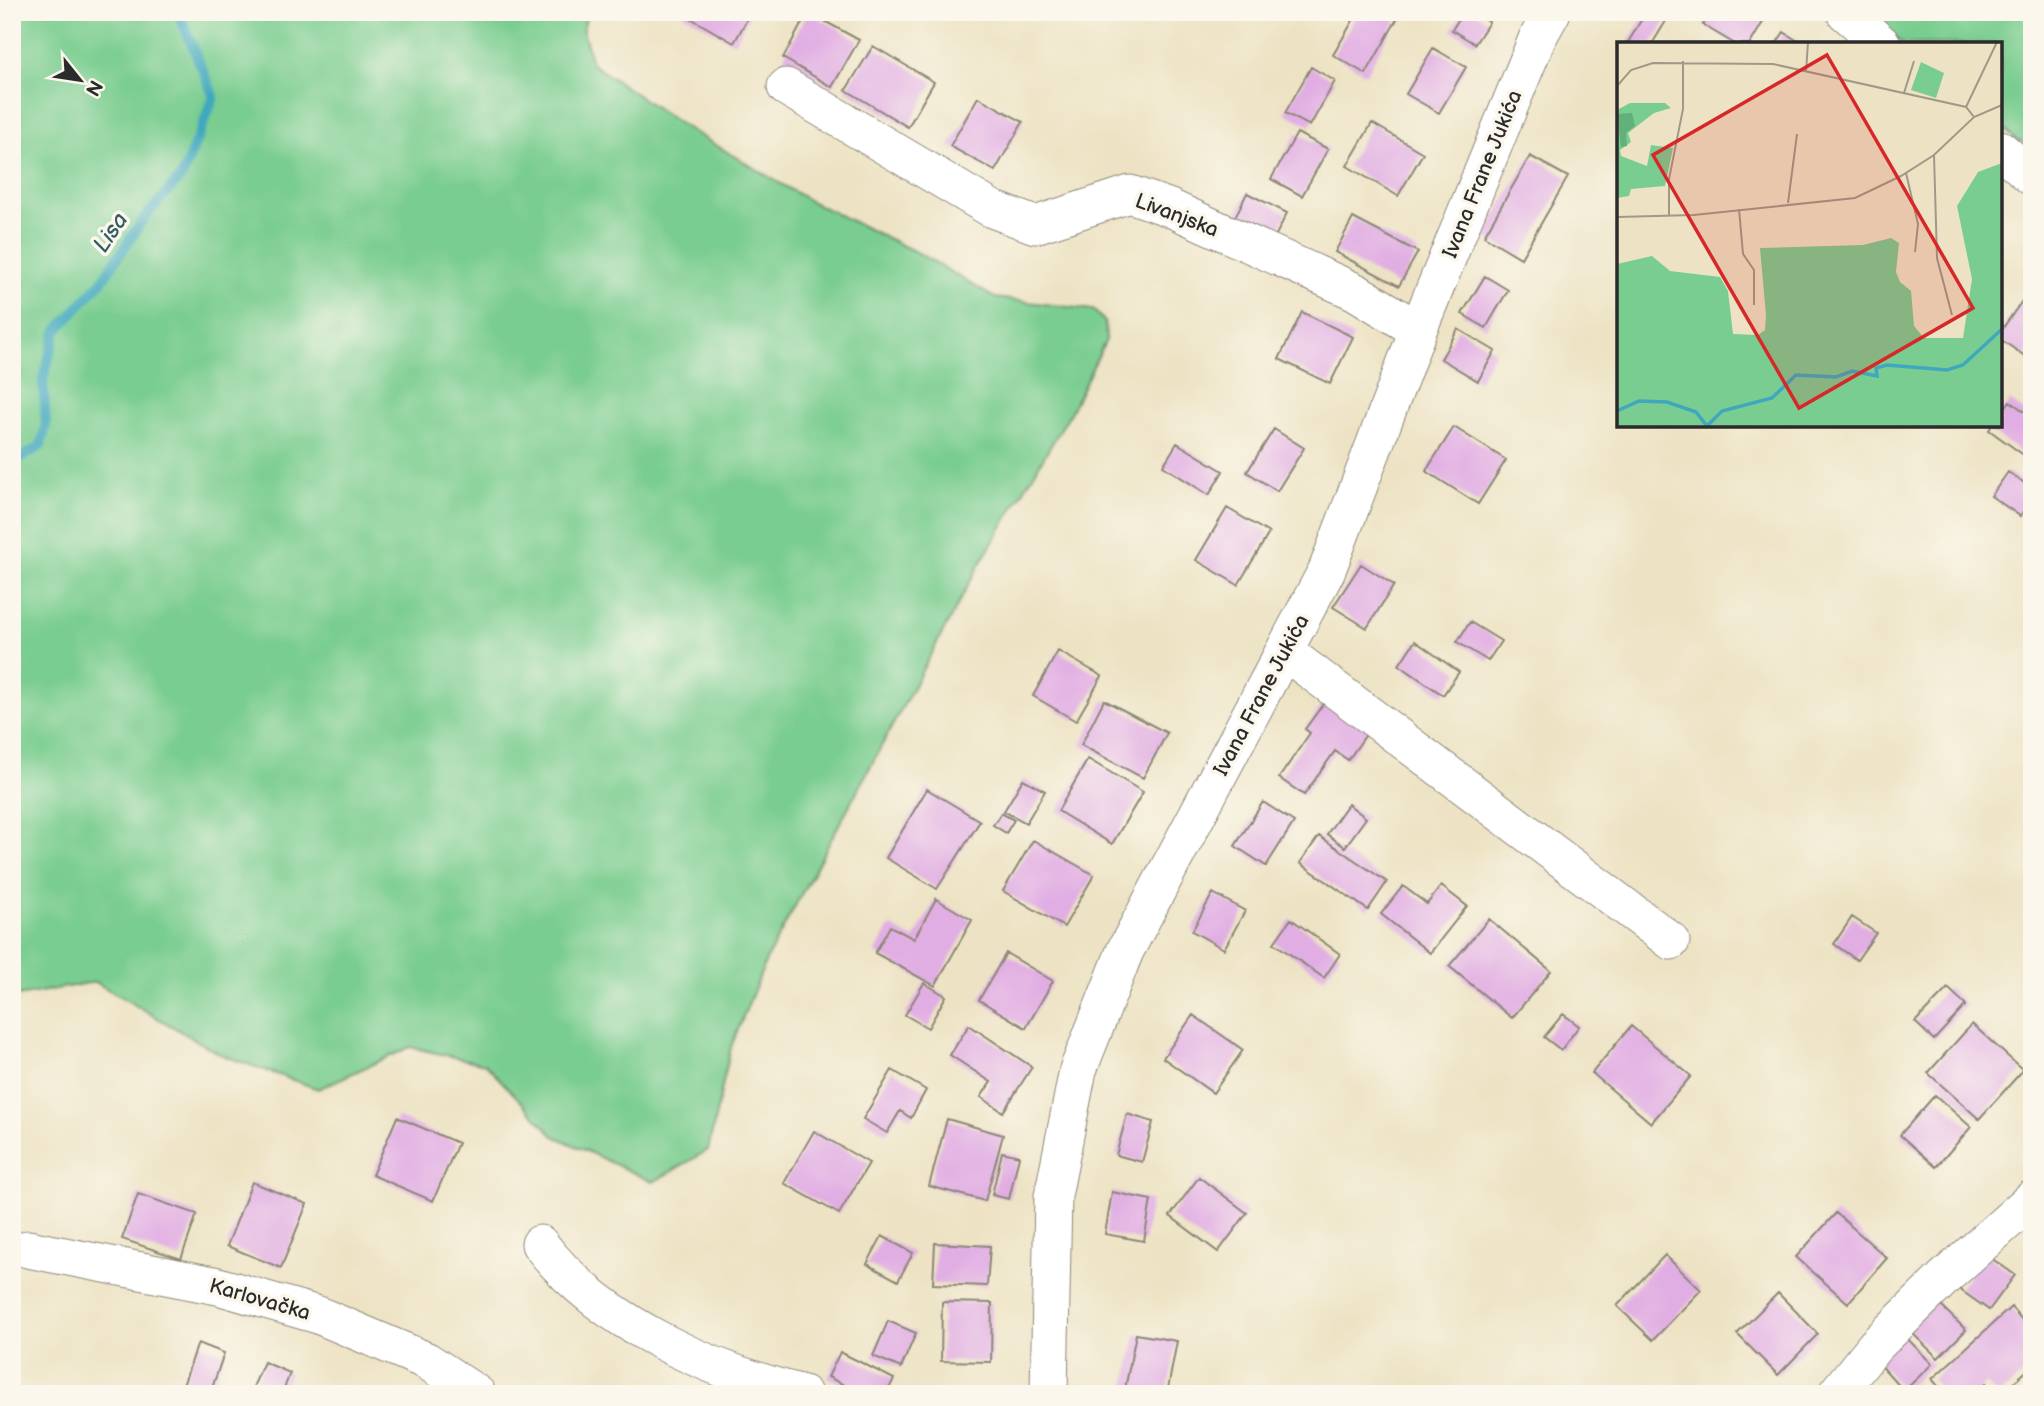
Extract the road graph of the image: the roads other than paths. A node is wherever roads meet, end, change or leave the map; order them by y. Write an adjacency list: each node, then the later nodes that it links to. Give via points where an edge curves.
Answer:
1 (1552, 12): 7 (street, Ivana Frane Jukića)
2 (1845, 12): 3 (street)
3 (1880, 42)
4 (786, 88): 7 (street, Livanjska, via 992,209 1035,225 1130,194 1356,292)
5 (2002, 151): 6 (street)
6 (2032, 177)
7 (1418, 330): 8 (street, Ivana Frane Jukića, via 1327,570)
8 (1284, 651): 9 (street); 15 (street, Ivana Frane Jukića, via 1125,951 1078,1070 1053,1196)
9 (1671, 942)
10 (2026, 1216): 16 (street, via 1945,1277 1875,1346)
11 (540, 1244): 14 (street, via 570,1279 628,1321 733,1373)
12 (28, 1249): 13 (street, Karlovačka, via 218,1286 318,1315 427,1361)
13 (477, 1394)
14 (803, 1394)
15 (1049, 1394)
16 (1836, 1394)

